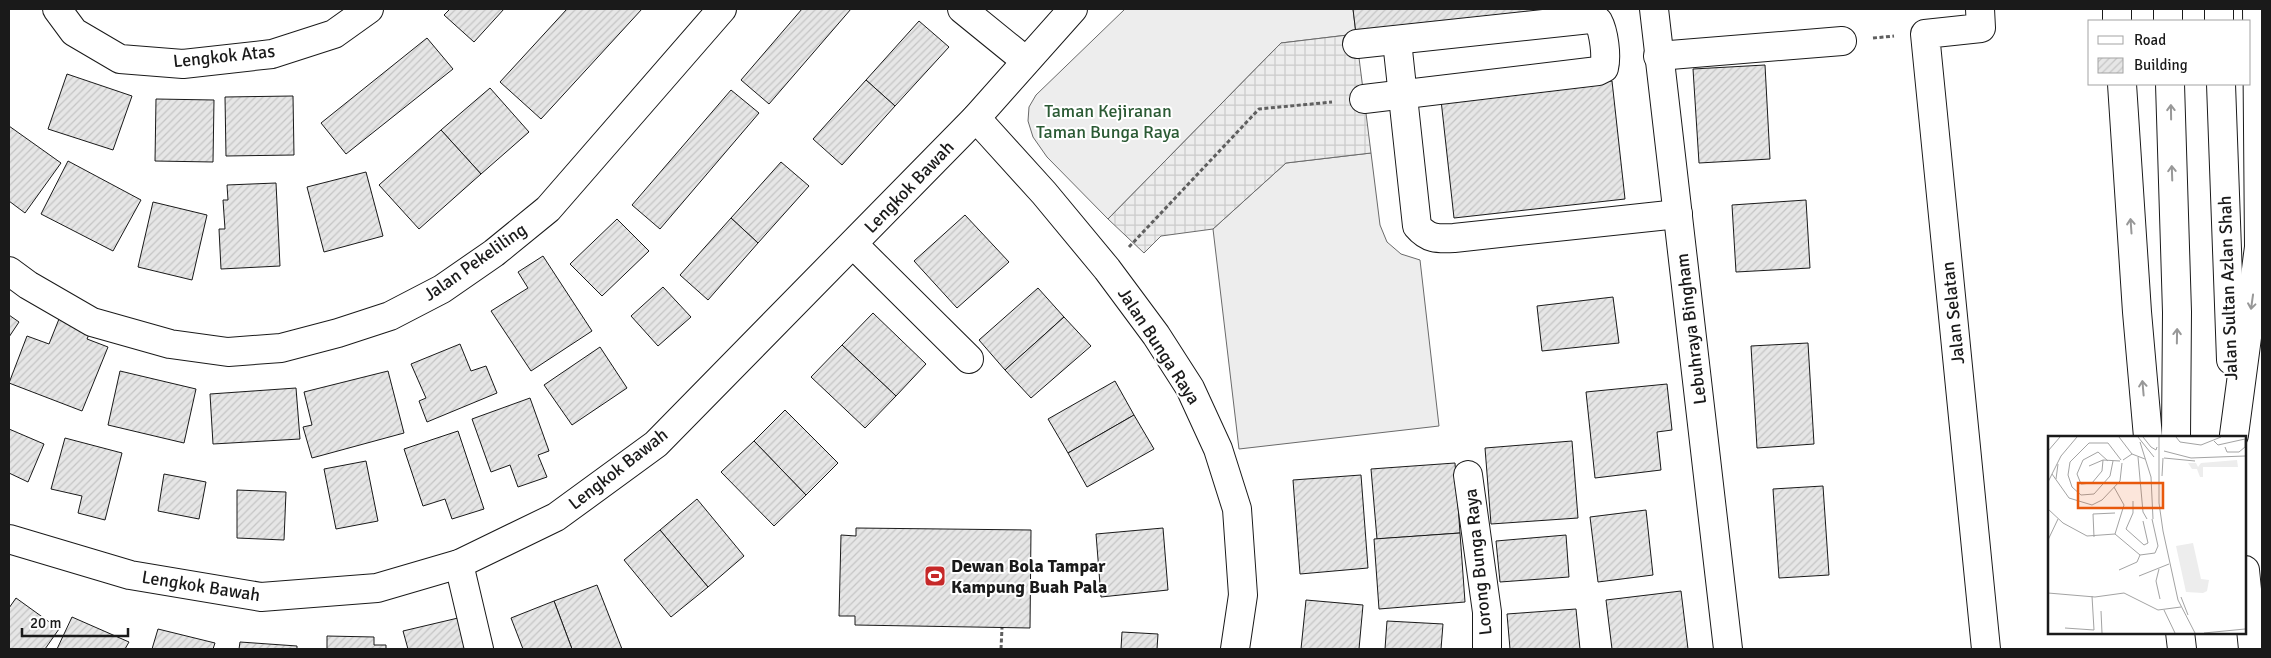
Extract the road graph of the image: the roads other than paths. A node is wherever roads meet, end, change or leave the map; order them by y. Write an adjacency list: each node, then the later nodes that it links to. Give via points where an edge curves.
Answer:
1 (57, 9): 2 (main road, Lengkok Atas, via 74,32 120,59 183,64 272,54 334,34)
2 (369, 9)
3 (722, 9): 22 (main road, Jalan Pekeliling, via 548,209 494,253 442,289 390,316 281,348 228,352 170,344 92,322)
4 (962, 9): 13 (main road)
5 (1073, 9): 13 (main road, Lengkok Bawah)
6 (1654, 9): 12 (main road, Lebuhraya Bingham)
7 (2257, 9): 26 (main road, one-way to 26, via 2259,247)
8 (1981, 18): 36 (main road, Jalan Selatan, via 1925,34)
9 (1397, 41): 11 (main road); 17 (main road); 17 (main road, via 1590,19 1598,21 1601,27 1606,62 1598,71)
10 (1842, 41): 12 (main road)
11 (1357, 44)
12 (1658, 56): 20 (main road, Lebuhraya Bingham)
13 (1026, 61): 19 (main road, Lengkok Bawah)
14 (2122, 85): 24 (main road, one-way to 14, via 2136,312)
15 (2170, 85): 25 (main road, one-way to 15, via 2177,312)
16 (2221, 85): 26 (main road, Jalan Sultan Azlan Shah)
17 (1402, 95): 18 (main road); 20 (main road, via 1416,226 1424,235 1438,239 1454,238)
18 (1364, 99)
19 (976, 118): 21 (main road, Lengkok Bawah); 33 (main road, Jalan Bunga Raya, via 1107,269 1190,388 1218,449 1237,509 1242,595)
20 (1678, 214): 35 (main road, Lebuhraya Bingham)
21 (854, 244): 23 (main road); 29 (main road, Lengkok Bawah, via 656,444 556,517)
22 (9, 271)
23 (969, 359)
24 (2148, 436)
25 (2176, 436)
26 (2234, 436)
27 (1468, 475): 34 (main road, Lorong Bunga Raya, via 1487,612)
28 (9, 540): 29 (main road, Lengkok Bawah, via 130,575 261,597 377,588)
29 (459, 564): 32 (main road)
30 (2246, 580): 38 (main road)
31 (2180, 633): 37 (main road)
32 (479, 649)
33 (1235, 649)
34 (1487, 649)
35 (1728, 649)
36 (1986, 649)
37 (2182, 649)
38 (2253, 649)

